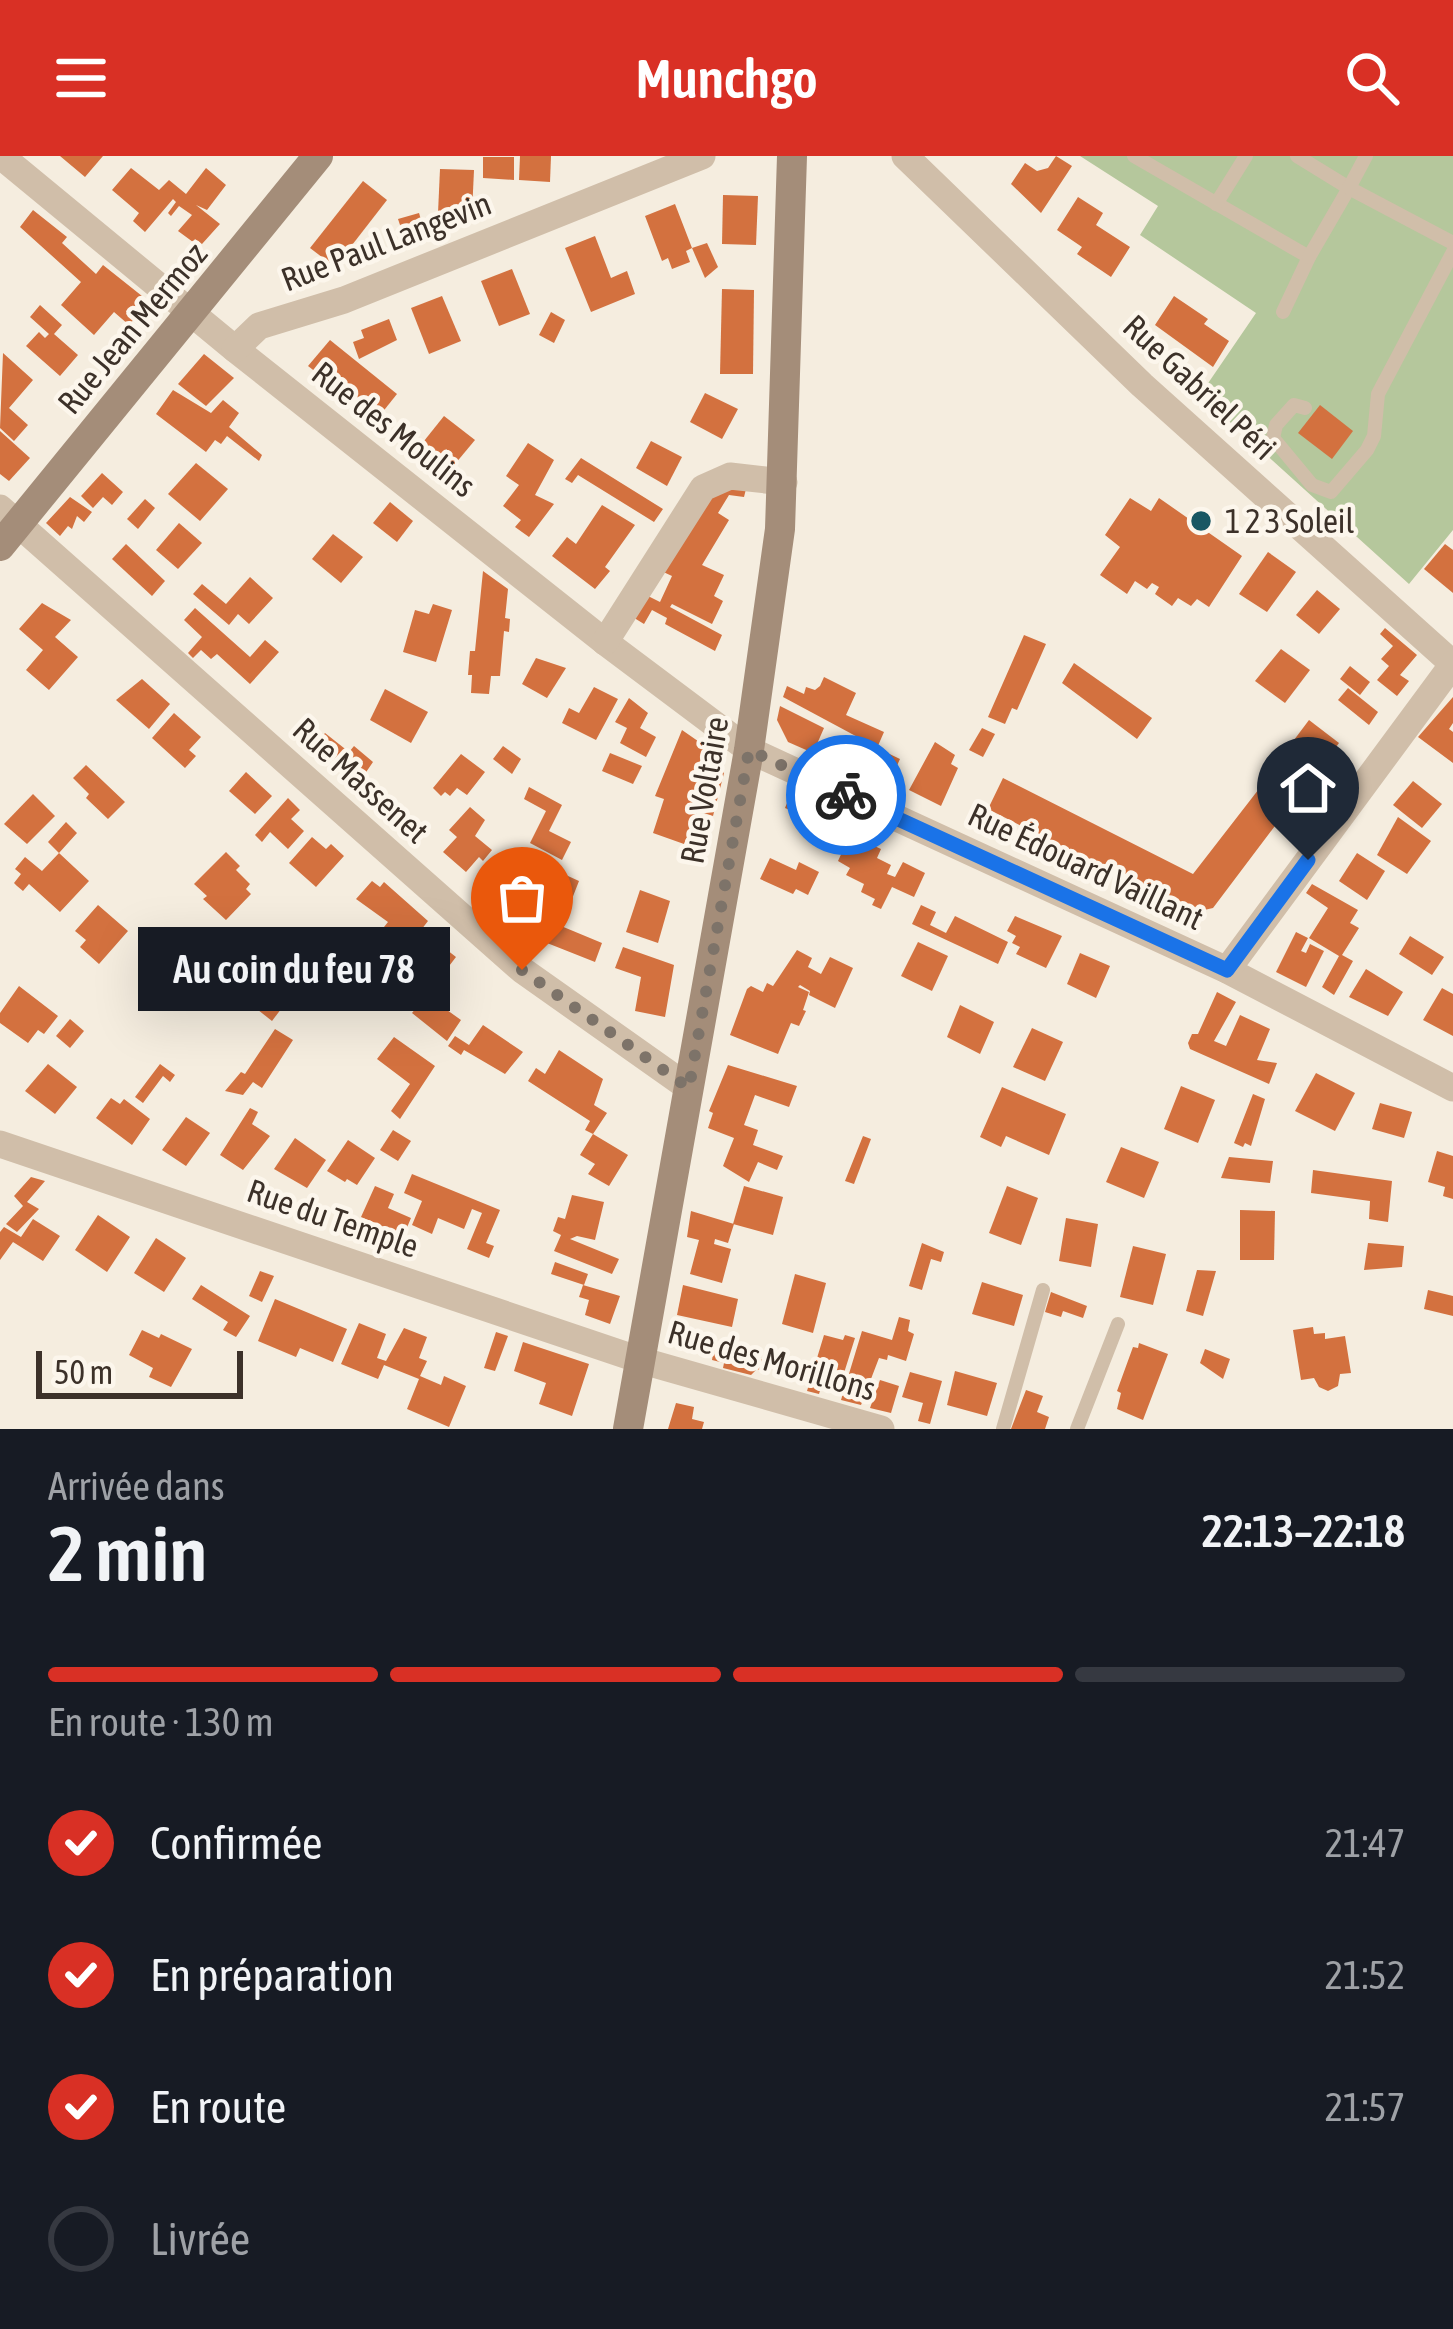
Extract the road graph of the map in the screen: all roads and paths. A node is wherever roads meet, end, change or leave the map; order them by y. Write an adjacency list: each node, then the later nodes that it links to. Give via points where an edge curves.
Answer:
1 (1, 156): 15 (street, Rue des Moulins)
2 (318, 156): 15 (street, Rue Jean Mermoz)
3 (702, 156): 16 (street, Rue Paul Langevin, via 344,300 259,326)
4 (792, 156): 18 (street, Rue Voltaire)
5 (905, 156): 21 (street, Rue Gabriel Péri, via 1142,385)
6 (1134, 156): 11 (lane)
7 (1246, 156): 11 (lane)
8 (1297, 156): 10 (lane)
9 (1366, 156): 10 (lane)
10 (1349, 188): 12 (lane); 13 (lane)
11 (1216, 204): 13 (lane)
12 (1453, 247): 17 (lane, via 1378,394 1367,451 1330,492 1312,485 1273,437 1284,413)
13 (1309, 257): 14 (lane)
14 (1283, 312)
15 (193, 314): 16 (street, Rue des Moulins); 19 (street, Rue Jean Mermoz)
16 (235, 349): 20 (street, Rue des Moulins)
17 (1305, 408)
18 (784, 482): 20 (street, via 730,476 703,488); 22 (street, Rue Voltaire)
19 (6, 526): 24 (street, Rue Massenet, via 522,970)
20 (605, 642): 22 (street, Rue des Moulins)
21 (1453, 664): 23 (street)
22 (749, 750): 23 (street, Rue Édouard Vaillant); 24 (street, Rue Voltaire)
23 (1227, 970): 25 (street, Rue Édouard Vaillant)
24 (689, 1088): 29 (street, Rue Voltaire)
25 (1453, 1088)
26 (0, 1144): 29 (street, Rue du Temple)
27 (1043, 1290): 32 (lane)
28 (1118, 1324): 33 (lane)
29 (643, 1361): 30 (street, Rue Voltaire); 31 (street, Rue des Morillons)
30 (628, 1429)
31 (880, 1429)
32 (1003, 1429)
33 (1077, 1429)

